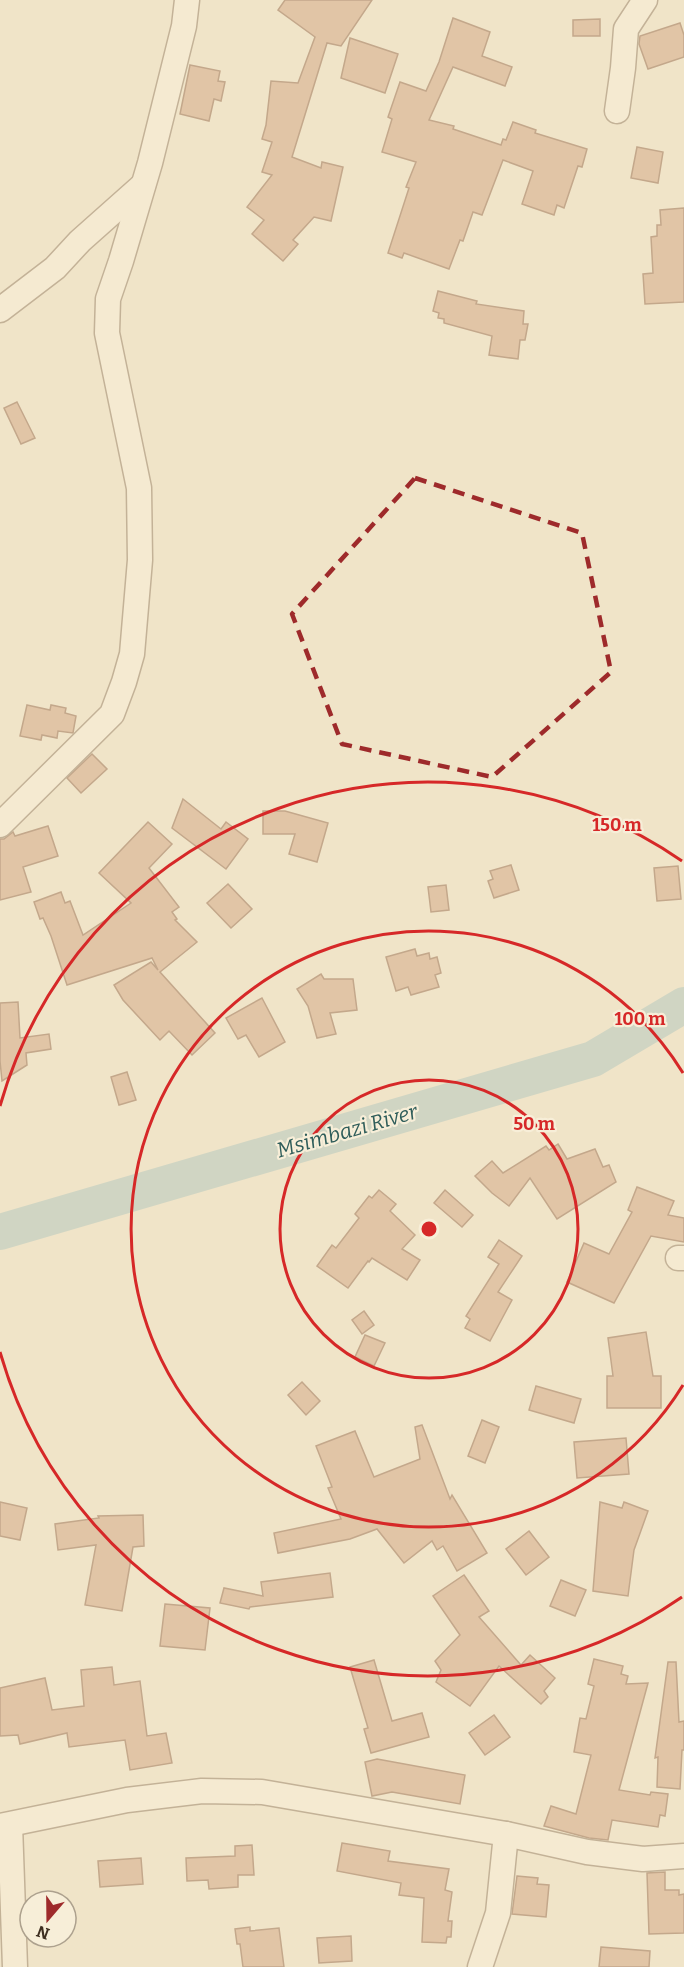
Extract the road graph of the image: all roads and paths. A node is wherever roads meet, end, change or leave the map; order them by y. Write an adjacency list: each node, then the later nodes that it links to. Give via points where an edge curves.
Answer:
1 (187, 0): 4 (street)
2 (645, 0): 3 (street, via 626,29)
3 (616, 111)
4 (144, 185): 5 (street, via 80,240 55,268); 6 (street, via 108,299 106,333 139,488 140,560 132,654 112,714)
5 (0, 310)
6 (0, 825)
7 (5, 1825): 8 (street, via 127,1800 202,1791 262,1792); 10 (street)
8 (506, 1834): 9 (street, via 632,1858); 11 (street, via 498,1913)
9 (684, 1856)
10 (15, 1967)
11 (480, 1967)

